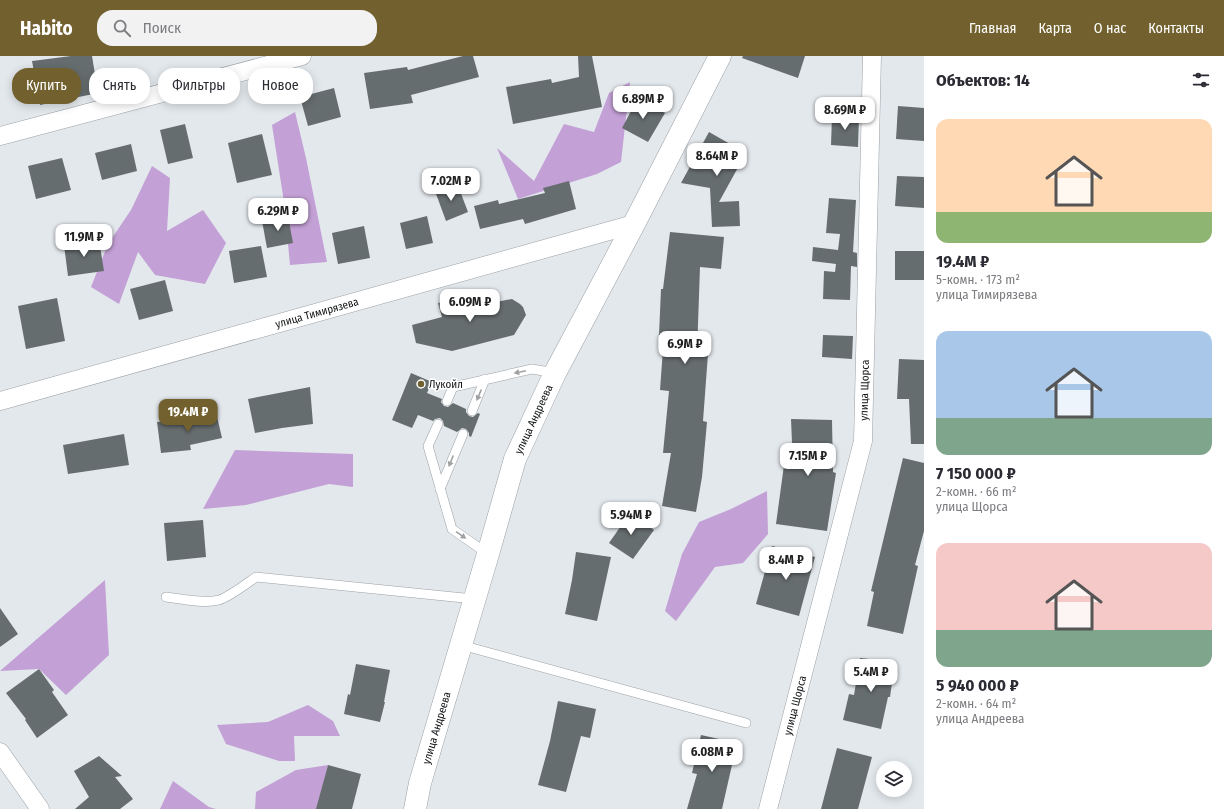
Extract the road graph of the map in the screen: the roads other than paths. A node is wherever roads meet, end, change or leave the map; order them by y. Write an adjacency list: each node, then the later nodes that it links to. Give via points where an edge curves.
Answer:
1 (302, 56): 4 (street)
2 (720, 56): 5 (main road, улица Андреева)
3 (872, 56): 22 (street, улица Щорса, via 863,441)
4 (0, 136)
5 (634, 224): 6 (main road, улица Андреева); 8 (street, улица Тимирязева)
6 (555, 373): 7 (lane, one-way to 7, via 532,369); 14 (main road, улица Андреева, via 515,459)
7 (485, 379): 9 (lane, via 453,387); 10 (lane, one-way to 10)
8 (0, 401)
9 (447, 401)
10 (472, 411)
11 (438, 424): 13 (lane, via 428,446)
12 (462, 434): 13 (lane, one-way to 13)
13 (440, 489): 14 (lane, one-way to 14, via 452,529)
14 (488, 554): 16 (main road, улица Андреева)
15 (166, 597): 16 (lane, via 219,600 256,577)
16 (474, 599): 17 (main road, улица Андреева)
17 (461, 645): 18 (lane); 21 (main road, улица Андреева)
18 (746, 723)
19 (0, 752): 20 (street)
20 (40, 809)
21 (415, 809)
22 (768, 809)

